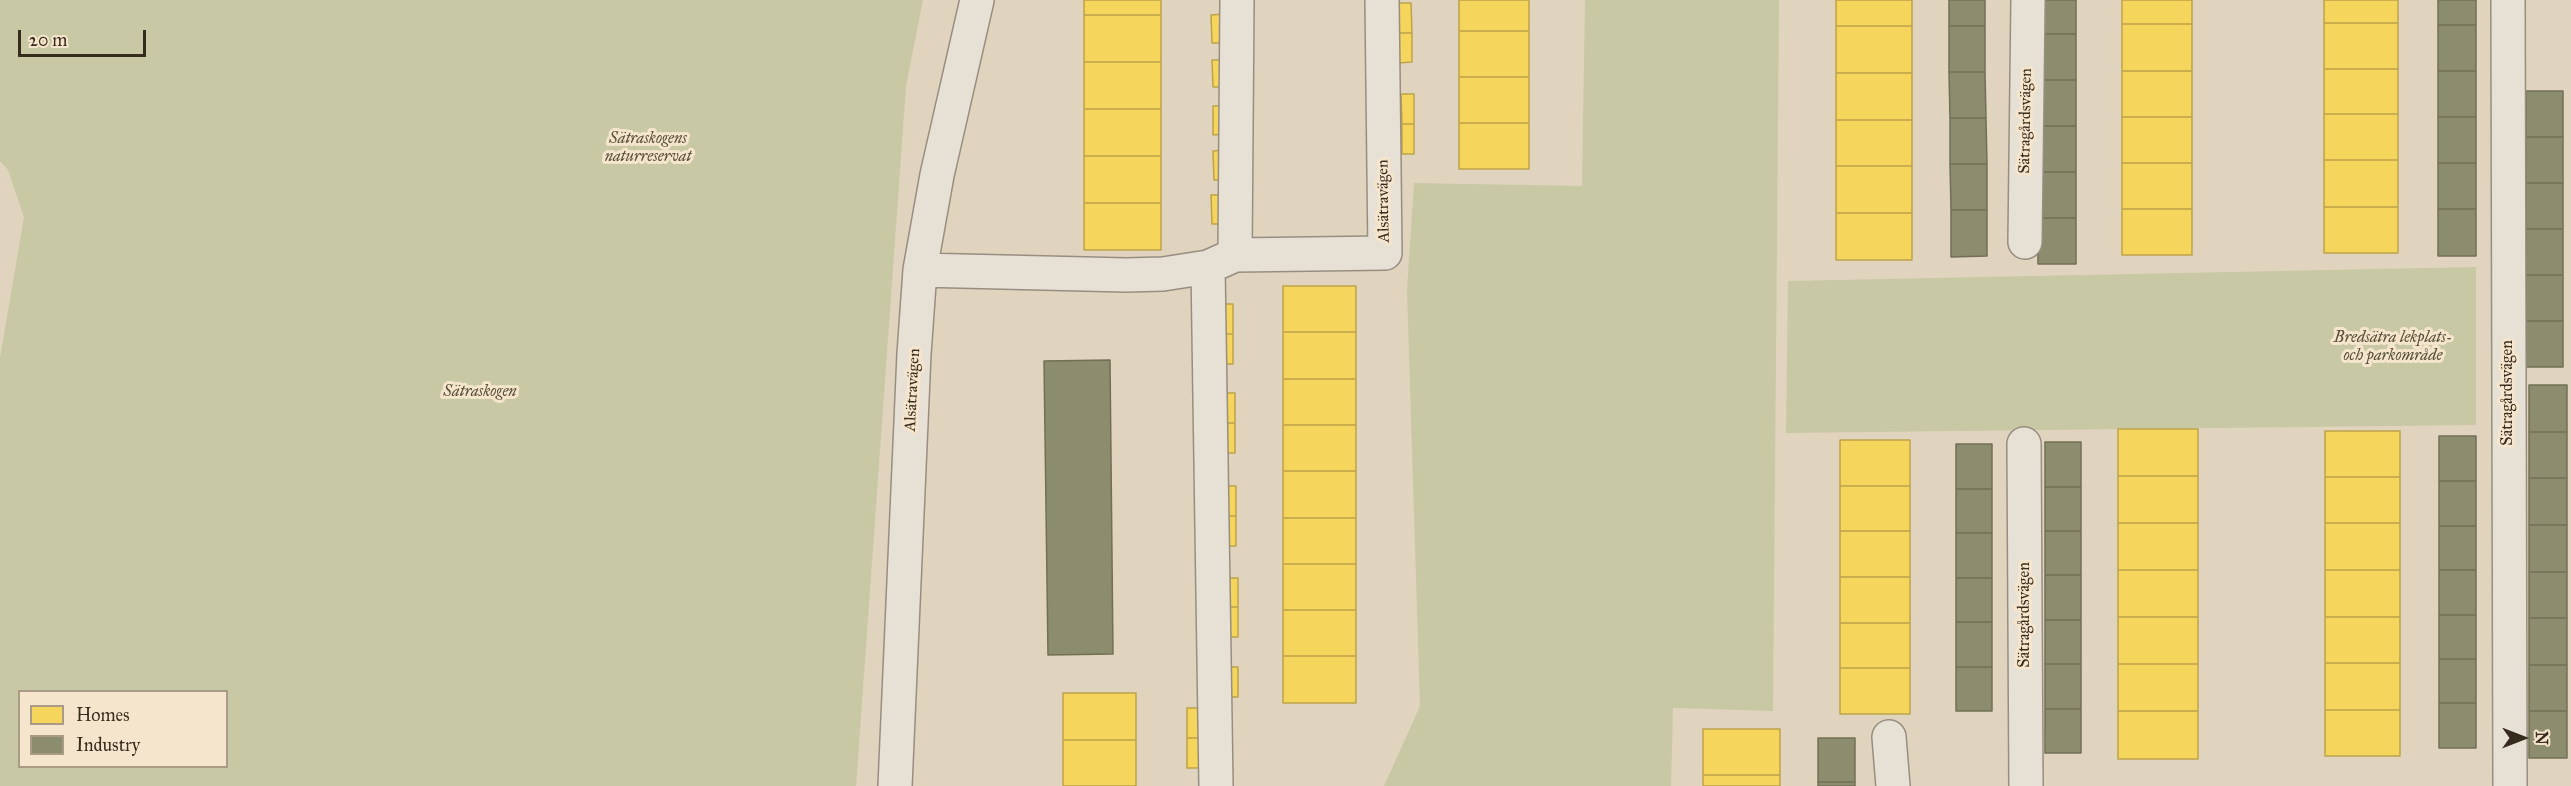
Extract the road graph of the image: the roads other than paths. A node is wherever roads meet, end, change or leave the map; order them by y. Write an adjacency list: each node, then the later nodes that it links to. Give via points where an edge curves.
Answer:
1 (976, 0): 8 (street, Alsätravägen)
2 (1237, 0): 7 (street)
3 (1382, 0): 7 (street, Alsätravägen, via 1385,253)
4 (2028, 0): 6 (street, Sätragårdsvägen)
5 (2508, 0): 15 (street, Sätragårdsvägen)
6 (2025, 242)
7 (1221, 261): 8 (street, Alsätravägen, via 1163,274); 12 (street)
8 (920, 270): 11 (street, Alsätravägen)
9 (2024, 444): 14 (street, Sätragårdsvägen)
10 (1889, 737): 13 (street)
11 (895, 786)
12 (1216, 786)
13 (1893, 786)
14 (2025, 786)
15 (2510, 786)

